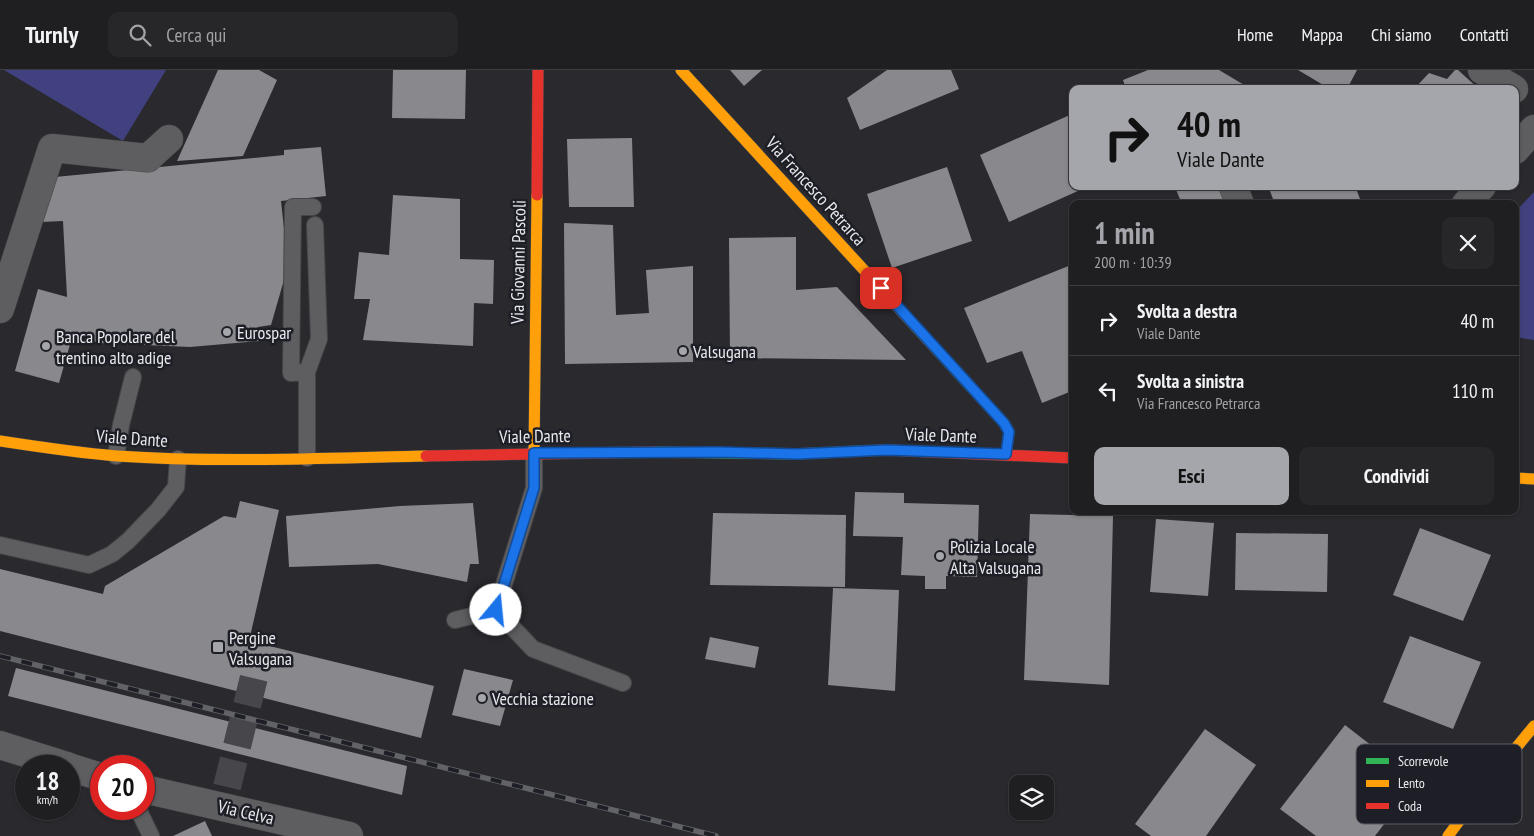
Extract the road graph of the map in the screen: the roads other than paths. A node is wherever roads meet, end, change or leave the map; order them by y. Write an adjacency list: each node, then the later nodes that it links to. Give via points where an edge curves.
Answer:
1 (538, 70): 18 (main road, Via Giovanni Pascoli)
2 (681, 70): 19 (main road, Via Francesco Petrarca, via 1004,423 1009,432)
3 (1482, 70): 4 (street)
4 (1508, 85)
5 (1519, 91): 6 (street)
6 (1534, 100)
7 (1534, 129): 9 (street)
8 (169, 139): 14 (street, via 148,158 52,148)
9 (1519, 146)
10 (1478, 190): 11 (street)
11 (1470, 200)
12 (313, 206): 15 (lane, via 293,207 291,373)
13 (315, 226): 15 (lane, via 318,339)
14 (0, 309)
15 (307, 372): 21 (lane)
16 (133, 377): 20 (lane)
17 (0, 441): 20 (main road, Viale Dante)
18 (534, 453): 19 (main road, Viale Dante, via 796,454 887,450); 21 (main road, Viale Dante); 27 (lane, via 534,488)
19 (1006, 454): 22 (main road, Viale Dante)
20 (116, 456): 23 (main road, Viale Dante)
21 (307, 458): 23 (main road, Viale Dante)
22 (1069, 458)
23 (178, 459): 26 (lane, via 176,487 158,510 112,554 89,565)
24 (1519, 478): 25 (main road)
25 (1534, 479)
26 (0, 545)
27 (496, 610): 28 (lane); 29 (lane, via 533,649)
28 (455, 620)
29 (623, 683)
30 (1534, 726): 31 (main road)
31 (1519, 744)
32 (0, 745): 33 (street)
33 (32, 755)
34 (155, 790): 38 (street, Via Celva, via 224,797)
35 (143, 820): 37 (lane)
36 (1457, 824): 39 (main road)
37 (151, 836)
38 (349, 836)
39 (1448, 836)

